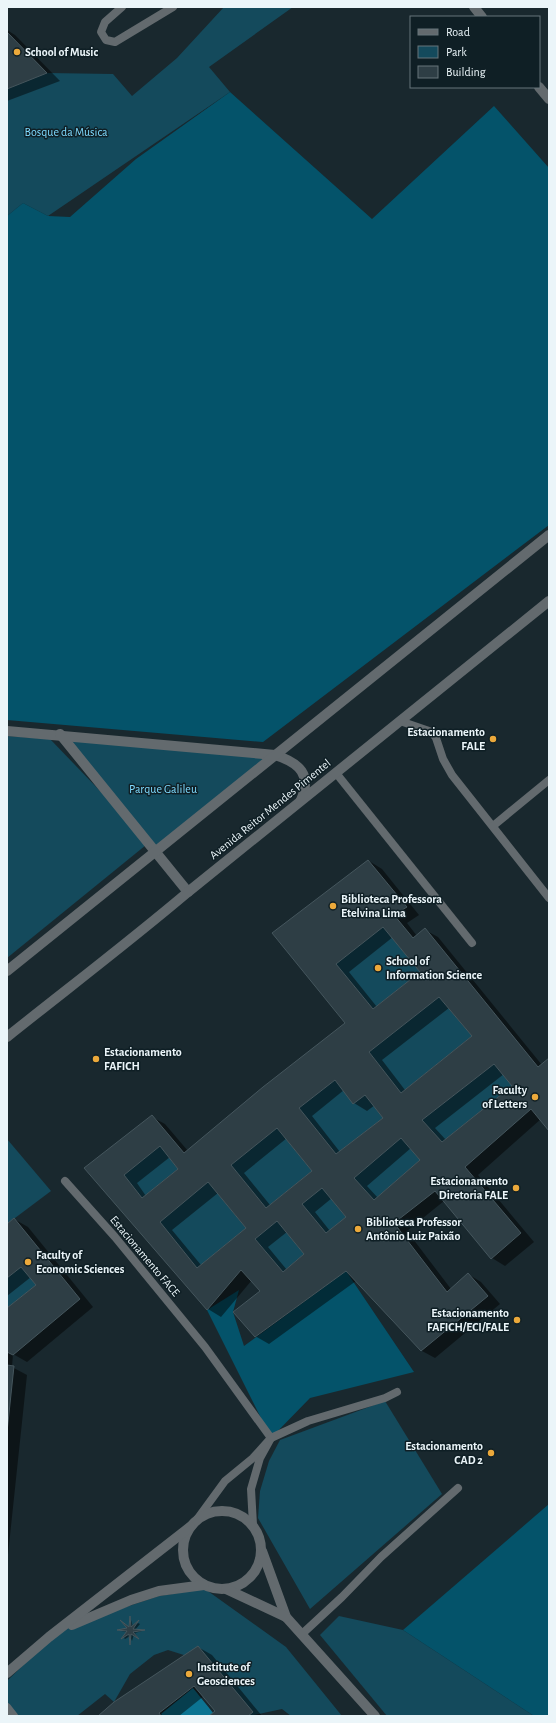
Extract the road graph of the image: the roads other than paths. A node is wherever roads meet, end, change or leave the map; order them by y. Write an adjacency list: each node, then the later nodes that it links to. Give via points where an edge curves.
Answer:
1 (122, 7): 2 (lane, via 105,22 101,32 106,40 115,42)
2 (173, 7)
3 (474, 7): 4 (street)
4 (481, 16)
5 (540, 88): 6 (street)
6 (549, 99)
7 (549, 535): 12 (street)
8 (549, 601): 9 (street, Avenida Reitor Mendes Pimentel)
9 (400, 721): 13 (street, Avenida Reitor Mendes Pimentel); 16 (lane, via 432,732 452,775)
10 (7, 731): 11 (street)
11 (60, 734): 12 (street); 17 (street)
12 (275, 755): 15 (street, via 289,759 299,767 305,777 306,790); 17 (street)
13 (336, 773): 15 (street, Avenida Reitor Mendes Pimentel); 20 (lane)
14 (549, 780): 16 (lane)
15 (301, 800): 18 (street, Avenida Reitor Mendes Pimentel)
16 (493, 826): 19 (lane)
17 (155, 852): 18 (street); 21 (street)
18 (188, 892): 22 (street, Avenida Reitor Mendes Pimentel)
19 (549, 898)
20 (472, 943)
21 (7, 971)
22 (7, 1037)
23 (65, 1181): 25 (lane, Estacionamento FACE, via 115,1237 205,1347)
24 (397, 1392): 25 (lane, via 308,1421)
25 (271, 1438): 27 (lane, via 253,1458 225,1481); 28 (lane, via 260,1458 251,1489)
26 (458, 1488): 34 (lane, via 380,1557 342,1598)
27 (195, 1521): 28 (street, via 222,1511 234,1513); 30 (street, via 186,1535 184,1559 189,1570); 33 (street)
28 (252, 1525): 29 (street, via 259,1536)
29 (261, 1549): 31 (street, via 255,1571 243,1583); 32 (street)
30 (204, 1585): 31 (street); 33 (street, via 159,1591)
31 (226, 1589): 32 (street)
32 (286, 1617): 34 (street)
33 (60, 1629): 35 (street)
34 (302, 1634): 38 (street)
35 (7, 1673)
36 (7, 1707): 37 (lane)
37 (14, 1716)
38 (375, 1716)

